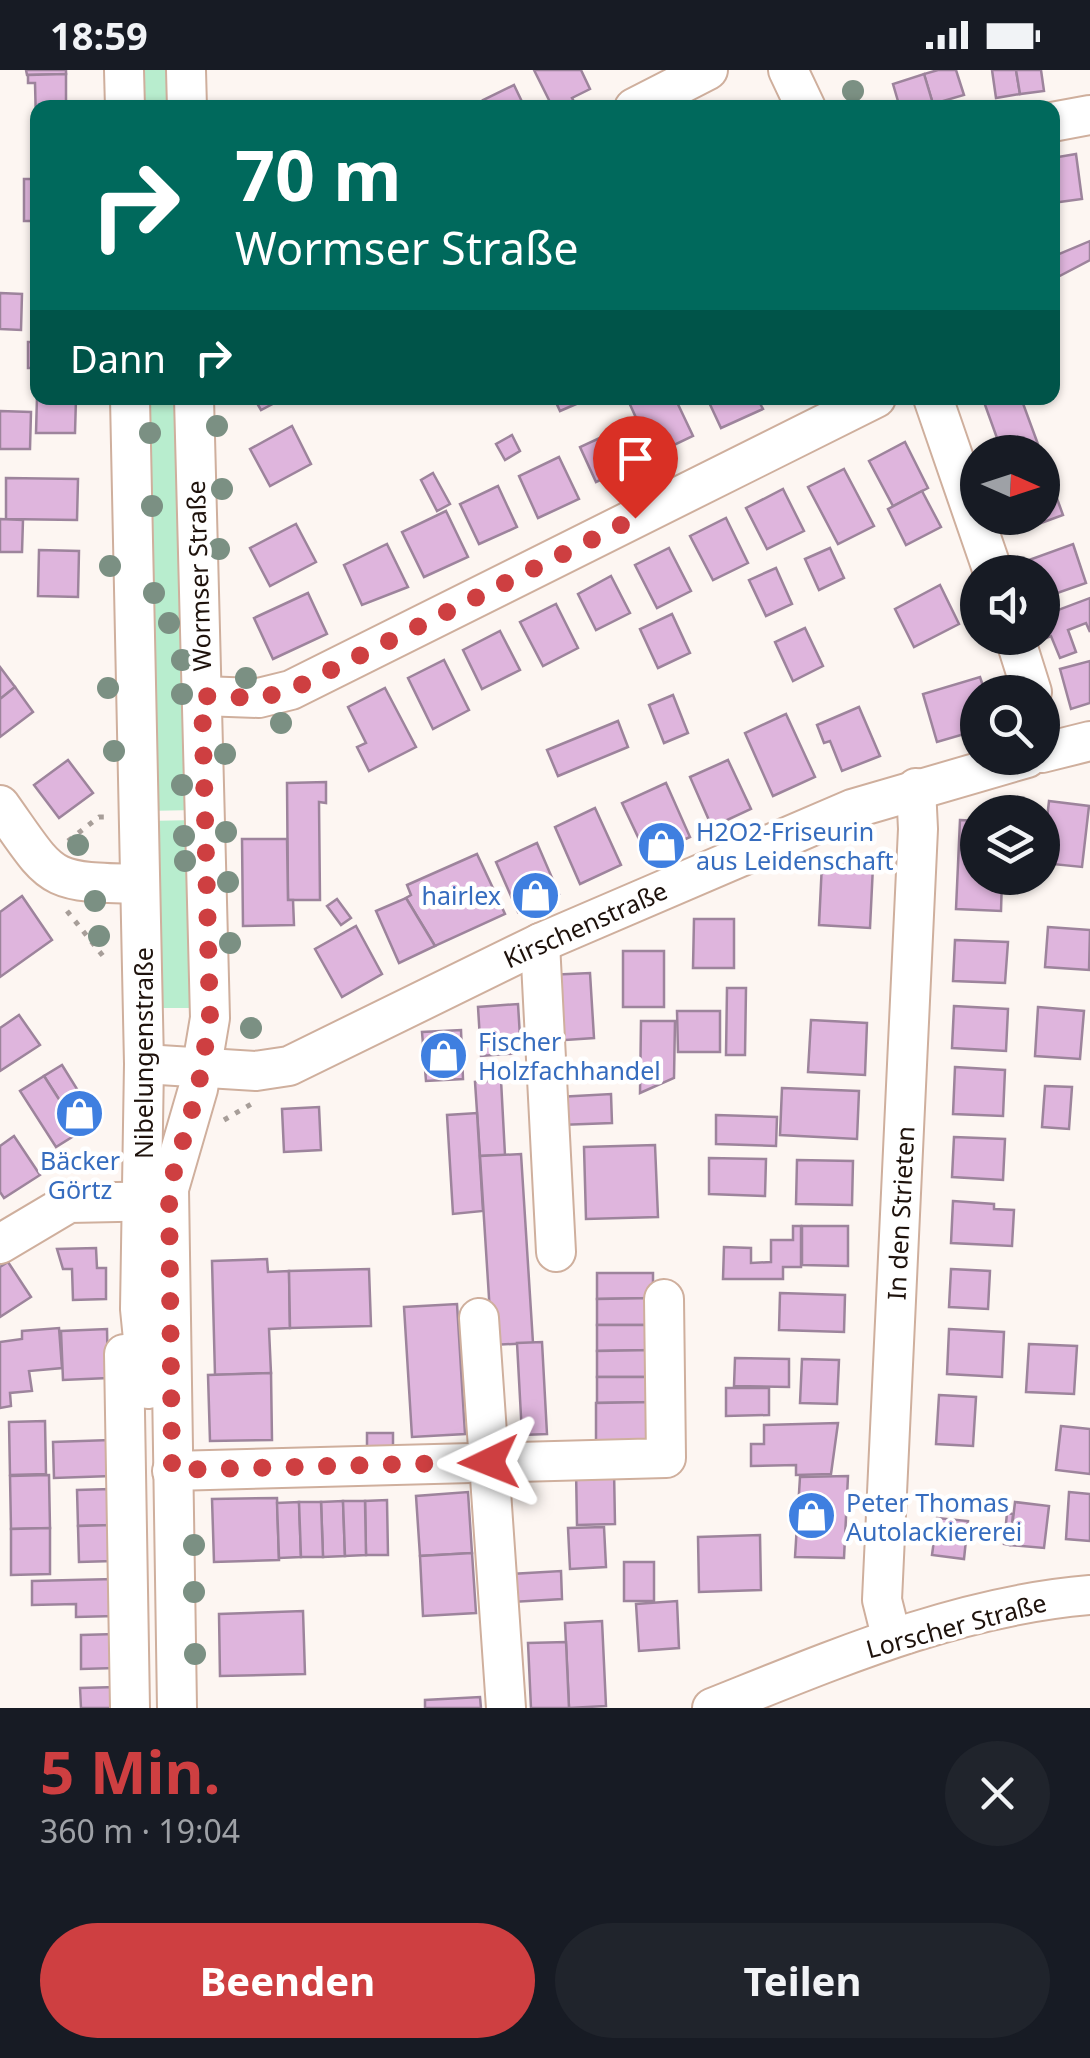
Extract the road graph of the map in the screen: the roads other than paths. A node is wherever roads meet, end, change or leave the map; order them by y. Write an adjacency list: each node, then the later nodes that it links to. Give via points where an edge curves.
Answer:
1 (124, 70): 5 (street)
2 (186, 70): 6 (street)
3 (708, 70): 7 (street)
4 (788, 70): 8 (street)
5 (124, 100)
6 (186, 100)
7 (650, 100)
8 (802, 100)
9 (1090, 115): 10 (street)
10 (1060, 121)
11 (130, 405): 22 (street, Nibelungenstraße)
12 (194, 405): 16 (street, Wormser Straße)
13 (862, 405): 16 (street, via 291,690 260,698)
14 (935, 405): 15 (street)
15 (987, 555)
16 (202, 696): 25 (street, Wormser Straße, via 210,1018)
17 (1090, 741): 18 (street, Kirschenstraße)
18 (1060, 746)
19 (960, 775): 20 (street, Kirschenstraße)
20 (916, 788): 23 (street, Kirschenstraße); 35 (street, In den Strieten, via 882,1600)
21 (0, 805): 22 (street, via 47,869 70,881)
22 (140, 884): 24 (street, Nibelungenstraße)
23 (532, 946): 25 (street, Kirschenstraße, via 289,1066); 26 (street); 29 (street)
24 (144, 1064): 25 (street, Kirschenstraße); 27 (street, Nibelungenstraße)
25 (203, 1068): 27 (street, Wormser Straße, via 172,1174)
26 (534, 1146)
27 (143, 1202): 28 (street, via 69,1203); 33 (street, Wormser Straße); 36 (street, via 128,1424); 37 (street, Nibelungenstraße)
28 (0, 1244)
29 (556, 1252)
30 (664, 1299): 32 (street, via 666,1458)
31 (479, 1318): 32 (street)
32 (489, 1462): 33 (street); 39 (street)
33 (172, 1470): 38 (street, Wormser Straße)
34 (1090, 1595): 35 (street, Lorscher Straße, via 1034,1600)
35 (892, 1636): 40 (street, Lorscher Straße)
36 (130, 1708)
37 (151, 1708)
38 (177, 1708)
39 (506, 1708)
40 (712, 1708)

